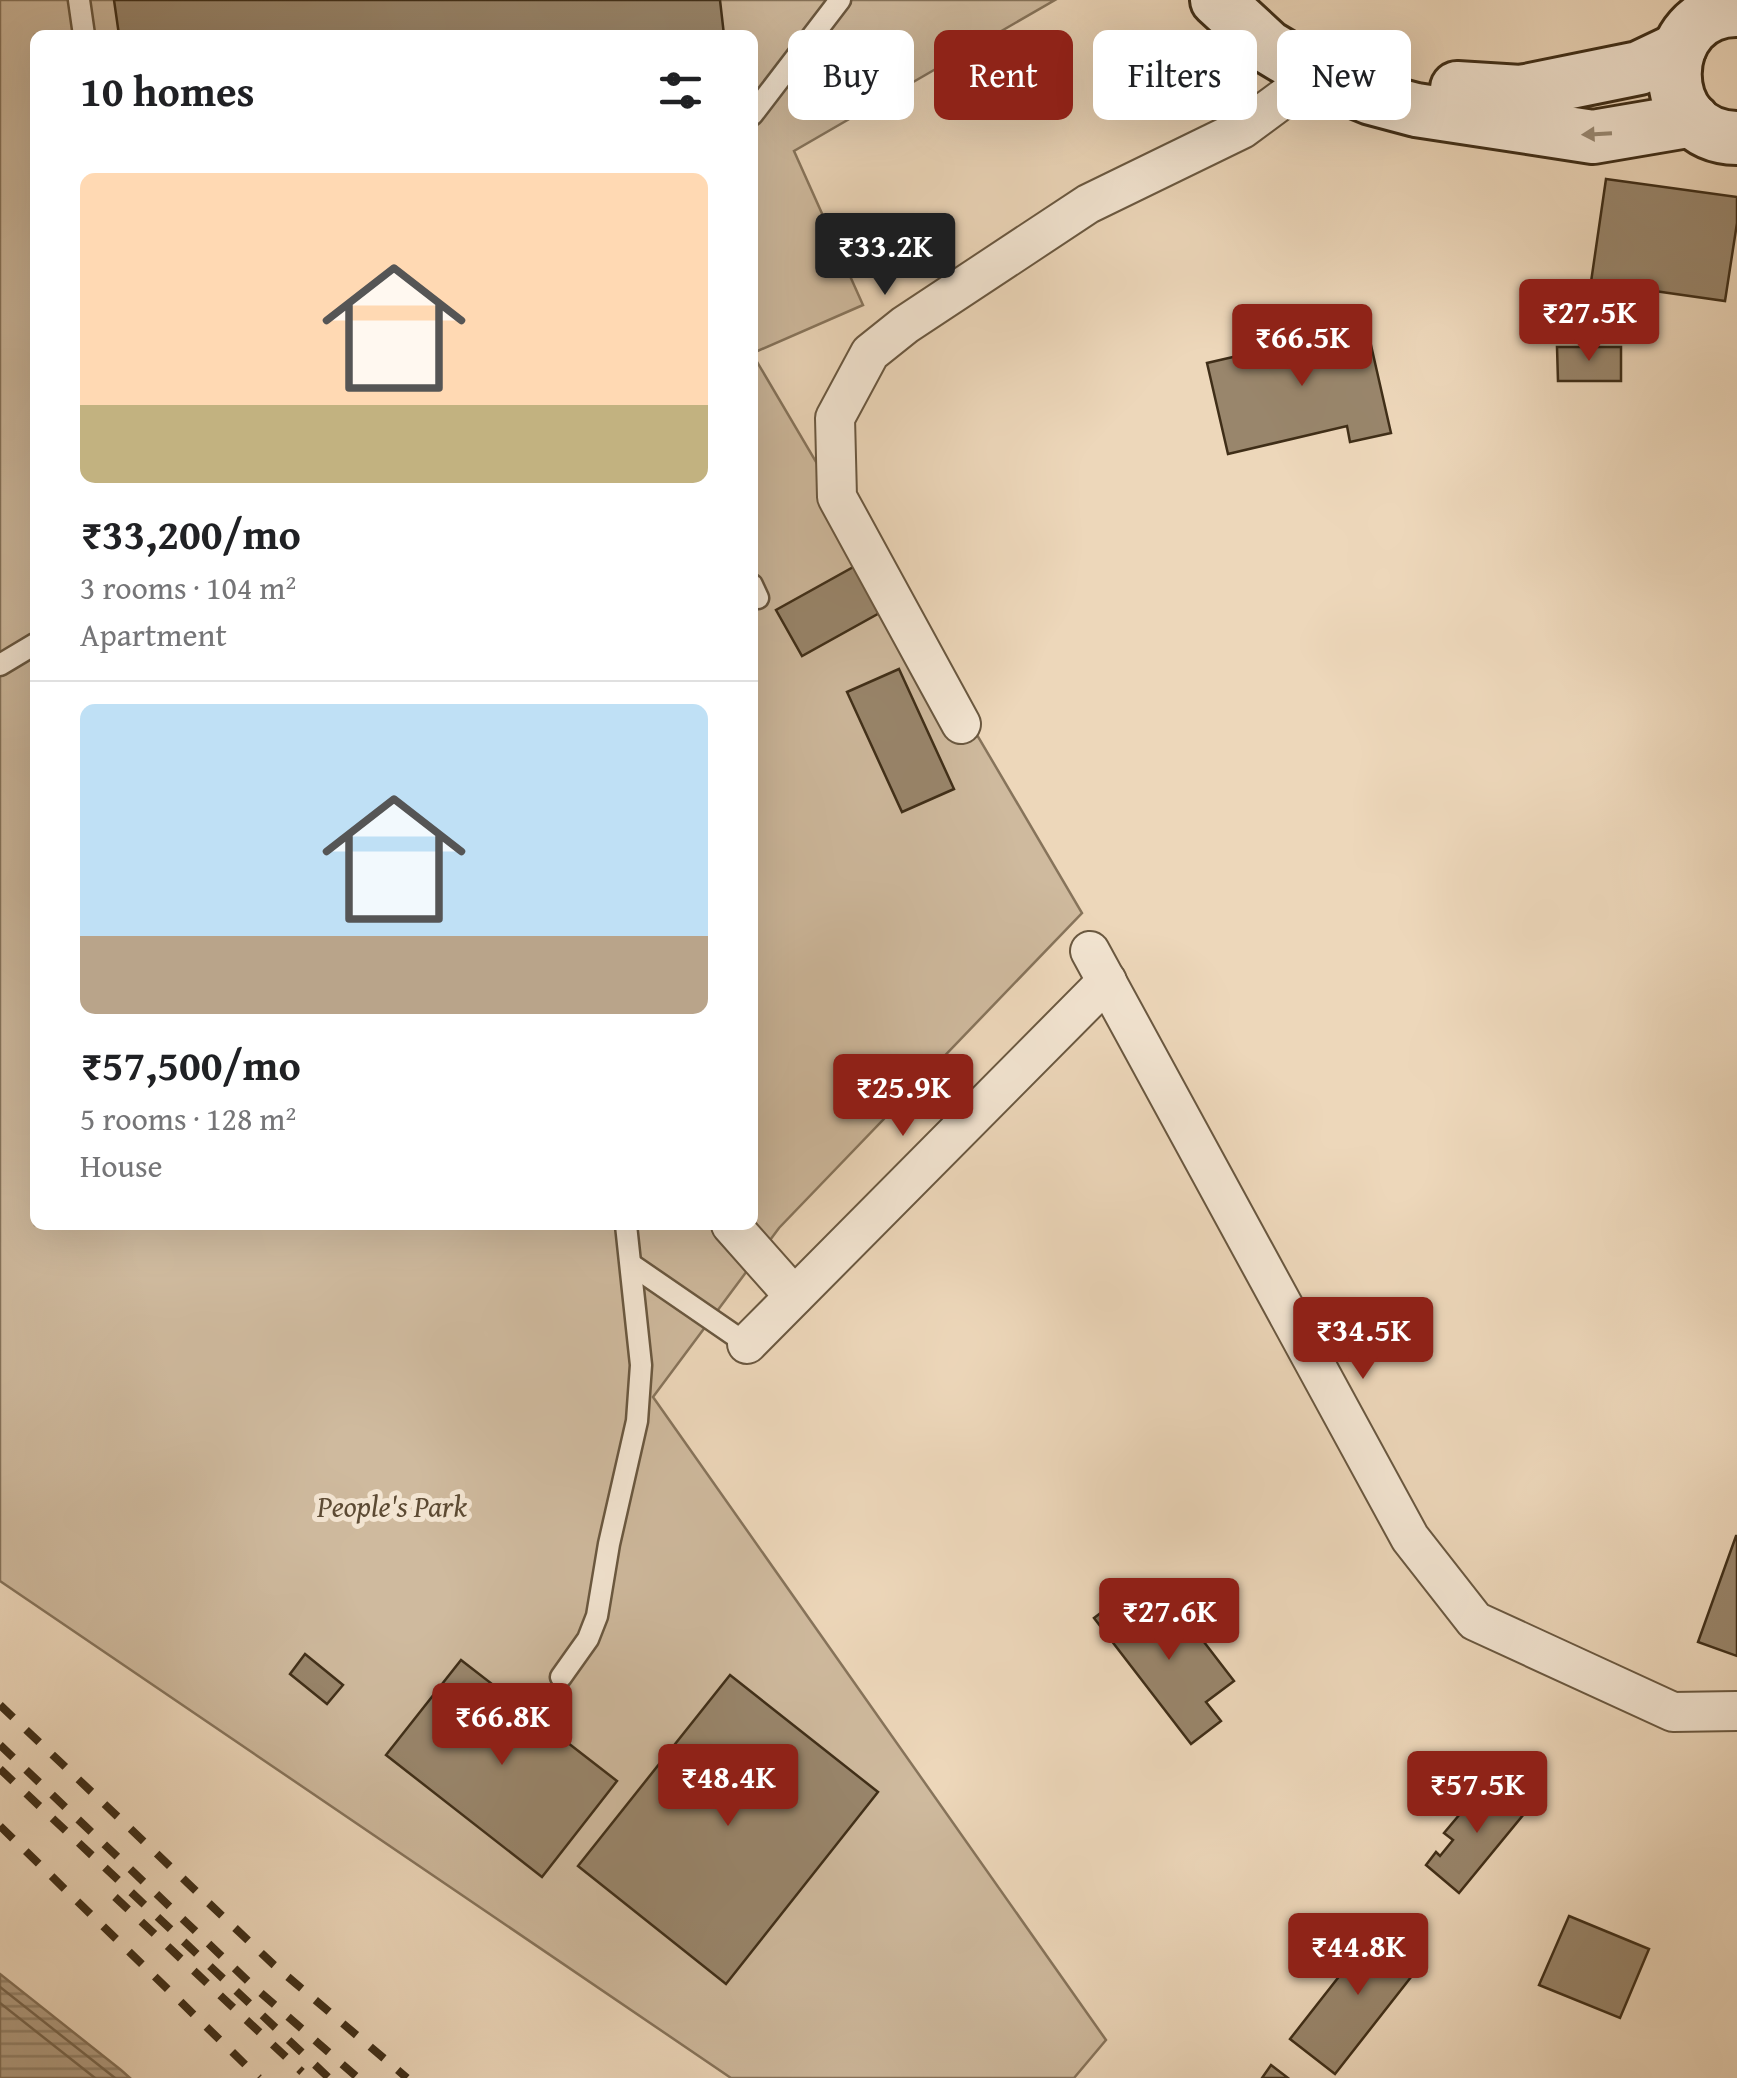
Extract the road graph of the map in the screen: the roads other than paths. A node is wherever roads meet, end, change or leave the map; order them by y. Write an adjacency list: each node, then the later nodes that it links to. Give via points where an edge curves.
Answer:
1 (79, 0): 6 (lane)
2 (840, 0): 12 (lane)
3 (1217, 0): 9 (main road)
4 (1270, 0): 7 (main road)
5 (1737, 10): 8 (main road, via 1708,17)
6 (83, 30)
7 (1296, 30)
8 (1678, 49): 10 (main road, via 1639,68 1521,92); 14 (main road, via 1674,86 1681,104)
9 (1277, 50)
10 (1411, 84)
11 (1277, 102): 17 (street, via 1242,130 1088,204 906,325 870,353 835,418 837,497)
12 (758, 107)
13 (1411, 109): 14 (main road, one-way to 13, via 1593,137)
14 (1715, 129)
15 (30, 647): 16 (lane)
16 (0, 666)
17 (961, 724)
18 (627, 1230): 20 (lane)
19 (735, 1230): 21 (street)
20 (632, 1265): 22 (lane); 23 (lane, via 637,1421 598,1616)
21 (794, 1296): 22 (street); 24 (street, via 1099,966 1410,1538 1475,1620 1674,1712)
22 (747, 1344)
23 (561, 1677)
24 (1737, 1711)

